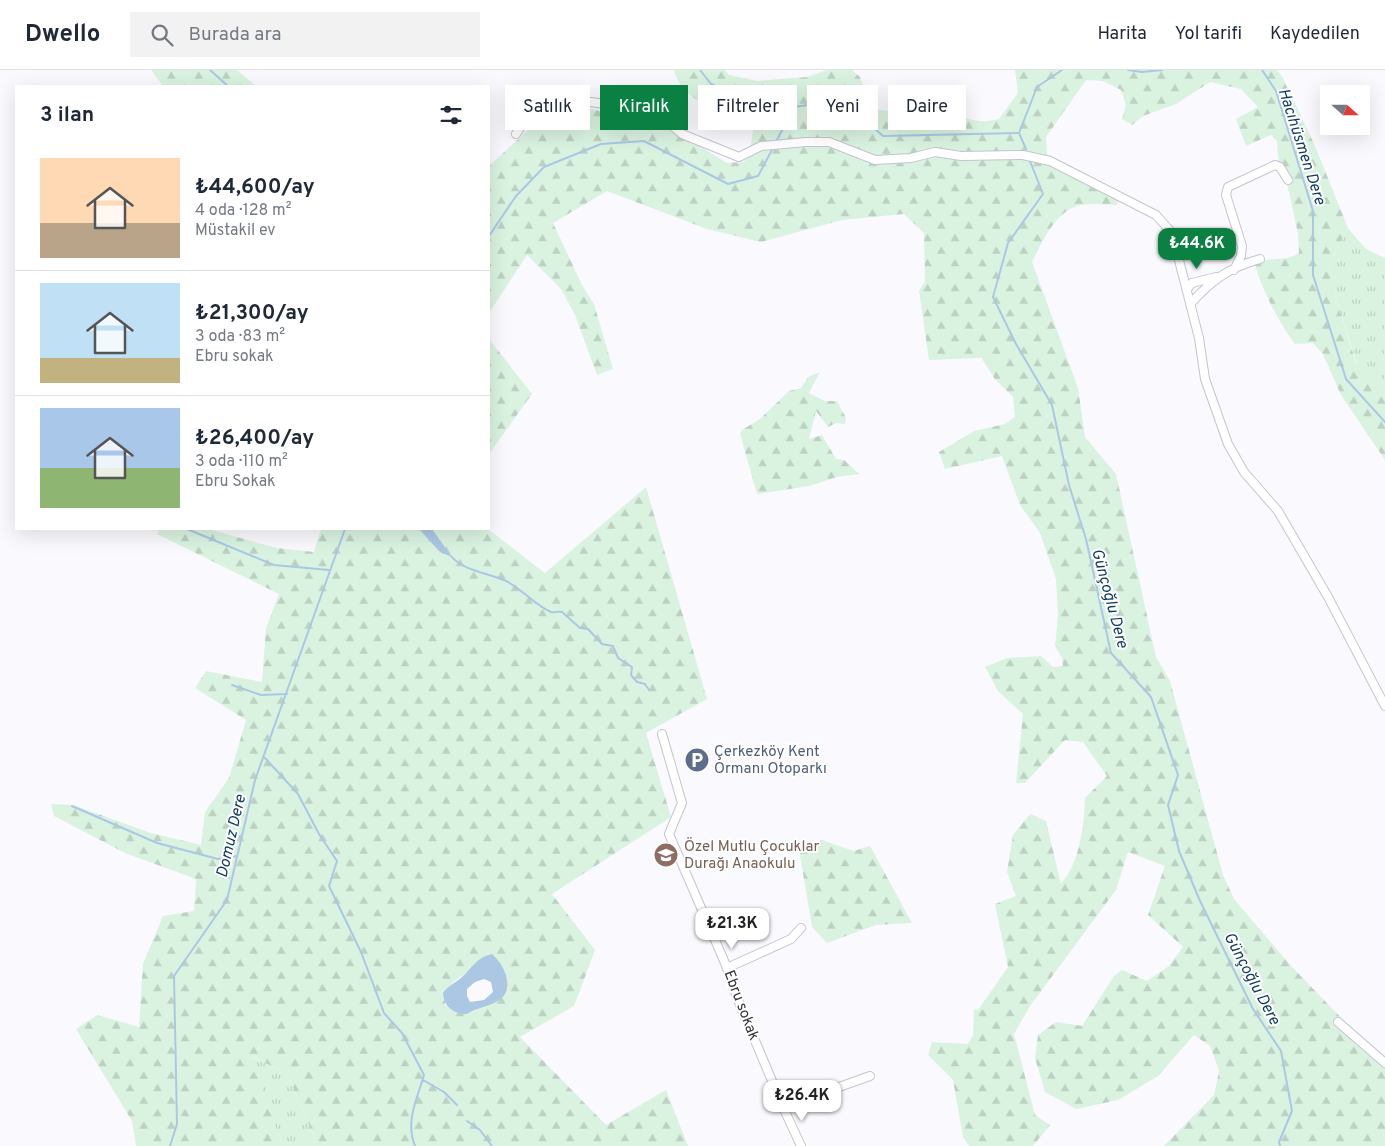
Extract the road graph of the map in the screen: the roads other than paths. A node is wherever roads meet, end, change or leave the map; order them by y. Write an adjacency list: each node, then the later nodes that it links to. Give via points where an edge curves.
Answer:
1 (516, 134): 7 (street, via 538,112 591,102 618,106 646,104 682,134 739,157 761,146 829,142 875,160 911,158 935,152 961,156 1023,156 1050,161 1156,215 1172,233)
2 (1288, 180): 4 (street, via 1280,167 1275,166 1228,187 1226,195 1242,246)
3 (1260, 260): 4 (street)
4 (1234, 270): 5 (street)
5 (1222, 275): 6 (street); 7 (street, via 1192,282)
6 (1206, 286): 7 (street); 8 (street)
7 (1187, 289): 8 (street)
8 (1190, 304): 9 (street, via 1205,379 1228,444 1244,472 1278,511)
9 (1385, 706)
10 (662, 734): 12 (street, Ebru sokak, via 682,803 669,834)
11 (801, 928): 12 (street, via 791,939)
12 (727, 968): 16 (street, Ebru sokak)
13 (1338, 1022): 14 (street)
14 (1385, 1062)
15 (870, 1076): 16 (street)
16 (783, 1107): 17 (street)
17 (801, 1146)

